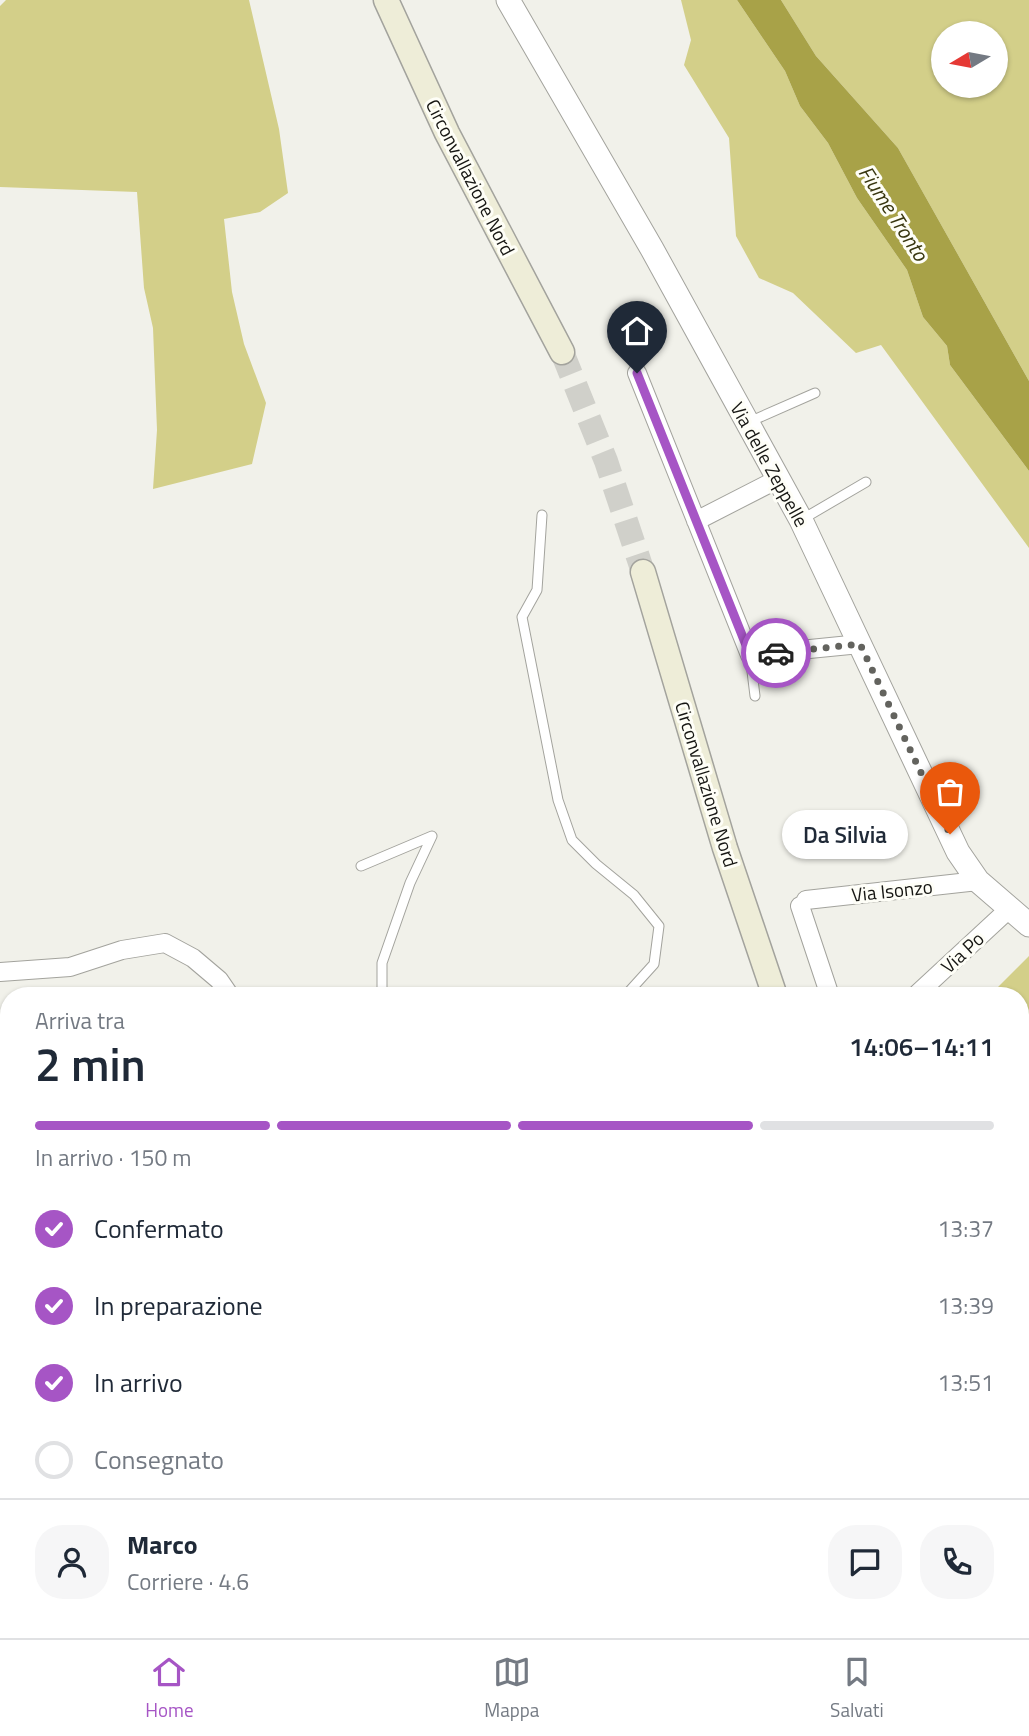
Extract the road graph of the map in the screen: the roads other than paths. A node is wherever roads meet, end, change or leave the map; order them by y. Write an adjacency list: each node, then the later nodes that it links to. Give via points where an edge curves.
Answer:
1 (386, 0): 3 (main road, Circonvallazione Nord, via 447,133)
2 (508, 0): 6 (street, Via delle Zeppelle)
3 (562, 352)
4 (637, 373): 11 (street)
5 (815, 393): 6 (lane)
6 (747, 423): 7 (street, Via delle Zeppelle)
7 (778, 479): 10 (street, Via delle Zeppelle); 11 (street)
8 (866, 482): 10 (lane)
9 (542, 515): 23 (lane, via 537,590 522,617 558,800 572,840 634,895 659,926 654,964)
10 (801, 520): 13 (street, Via delle Zeppelle)
11 (696, 521): 14 (street)
12 (643, 572): 24 (main road, Circonvallazione Nord)
13 (860, 644): 14 (street); 17 (street, Via delle Zeppelle, via 958,852)
14 (750, 655): 15 (lane)
15 (755, 696)
16 (361, 866): 22 (lane, via 432,836 382,963)
17 (978, 881): 18 (street, Via delle Zeppelle); 25 (street, Via Isonzo, via 803,903)
18 (1009, 909): 19 (street, Via delle Zeppelle); 26 (street, Via Po)
19 (1029, 925)
20 (0, 972): 21 (street, via 70,967 122,950 165,943 193,958)
21 (223, 987)
22 (382, 987)
23 (633, 987)
24 (771, 987)
25 (827, 987)
26 (925, 987)

